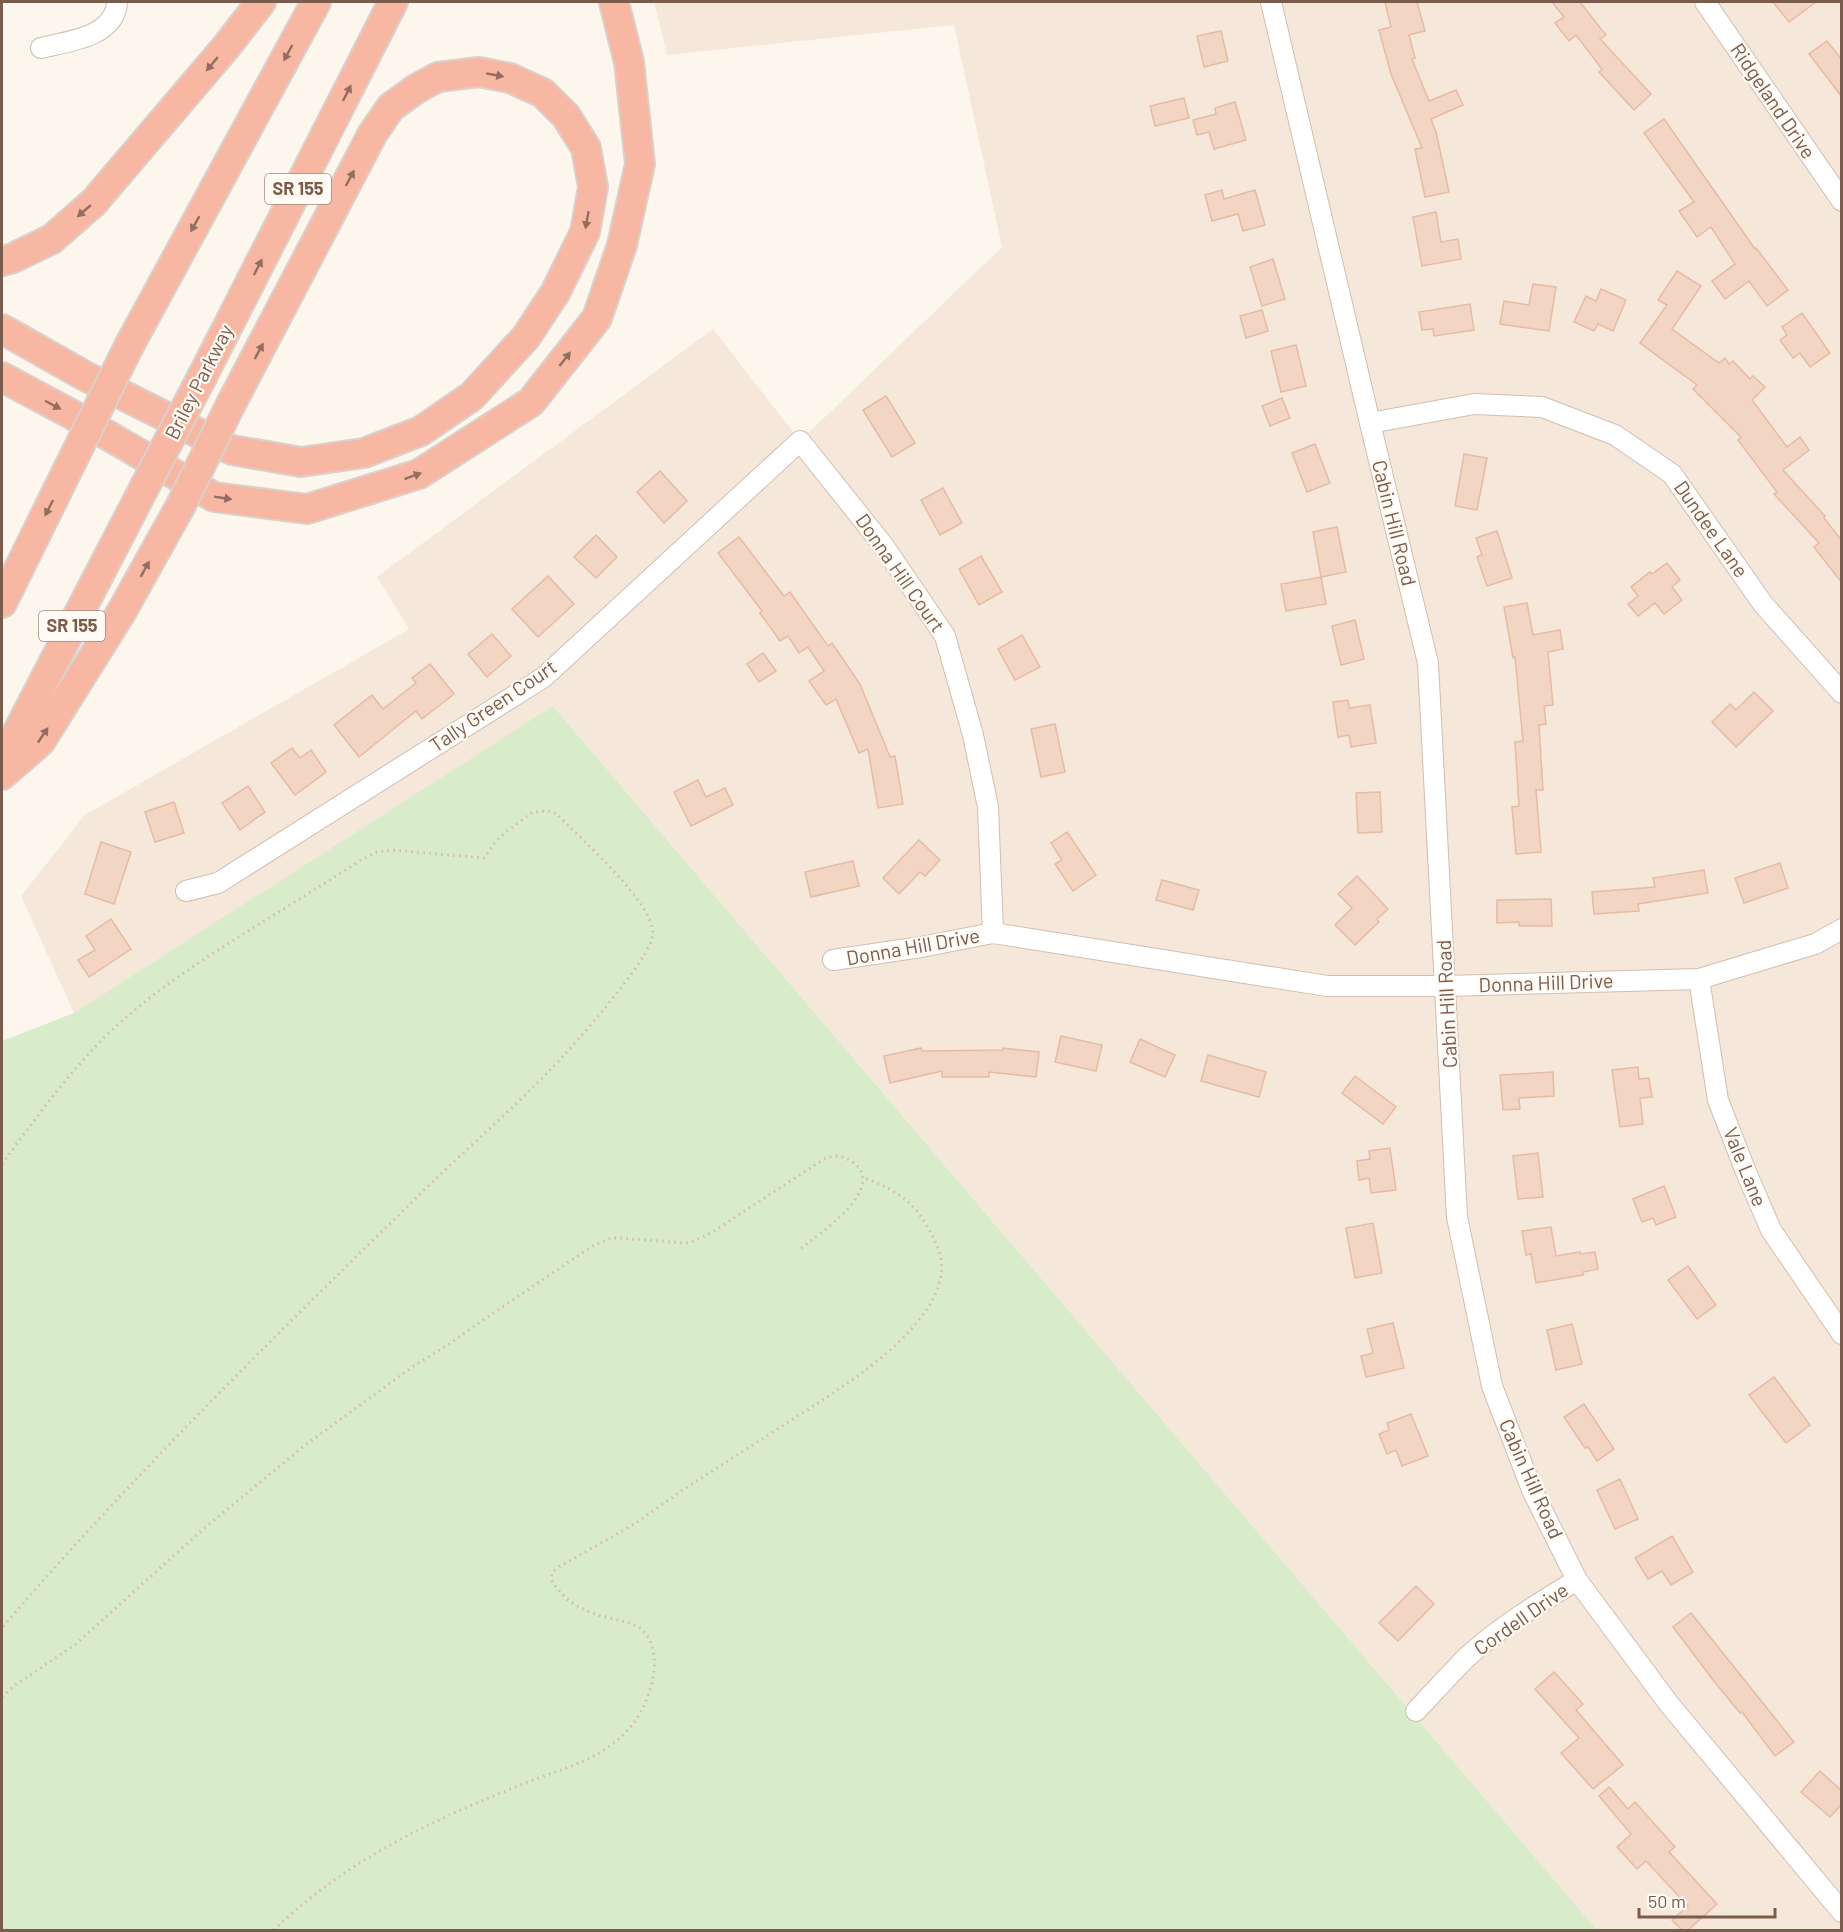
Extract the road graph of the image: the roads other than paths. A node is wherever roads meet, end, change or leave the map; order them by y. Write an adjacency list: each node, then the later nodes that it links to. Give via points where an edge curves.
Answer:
1 (117, 2): 8 (street, via 116,14 92,35)
2 (261, 2): 10 (highway, one-way to 10, via 94,202 52,238)
3 (316, 2): 15 (highway, one-way to 15, bridge, via 129,346)
4 (393, 2): 17 (highway, Briley Parkway / SR 155, one-way to 4, bridge)
5 (614, 2): 12 (highway, one-way to 5, via 214,497 307,509 419,474 531,402 597,318 622,245 640,164 629,62)
6 (1271, 2): 13 (street, Cabin Hill Road)
7 (1705, 2): 9 (street, Ridgeland Drive)
8 (41, 48)
9 (1842, 201)
10 (2, 261)
11 (2, 329): 18 (highway, one-way to 11, bridge, via 40,742 122,610 180,505 232,402 373,133 391,107 438,77 480,72 510,78 543,93 566,116 586,148 592,187 585,232 555,293 526,337 472,396 421,431 364,453 301,462 232,450 85,375)
12 (2, 377)
13 (1370, 423): 16 (street, Dundee Lane, via 1474,404 1542,407 1615,435 1672,474 1763,604); 25 (street, Cabin Hill Road, via 1428,663)
14 (766, 473): 19 (street, Donna Hill Court, via 800,441 883,545 945,636 977,755); 20 (street, Tally Green Court, via 544,677 218,883)
15 (2, 603)
16 (1842, 693)
17 (2, 762)
18 (2, 776)
19 (990, 838): 22 (street, Donna Hill Drive)
20 (186, 891)
21 (1842, 929): 24 (street, Donna Hill Drive, via 1815,944)
22 (993, 933): 23 (street, Donna Hill Drive); 25 (street, Donna Hill Drive, via 1328,986)
23 (833, 960)
24 (1699, 979): 25 (street, Donna Hill Drive); 26 (street, Vale Lane, via 1718,1100 1746,1172 1771,1230)
25 (1447, 986): 27 (street, Cabin Hill Road, via 1457,1217 1492,1386 1532,1490)
26 (1842, 1334)
27 (1577, 1580): 28 (street, Cordell Drive, via 1493,1635); 29 (street, Cabin Hill Road, via 1669,1704)
28 (1416, 1711)
29 (1842, 1912)

